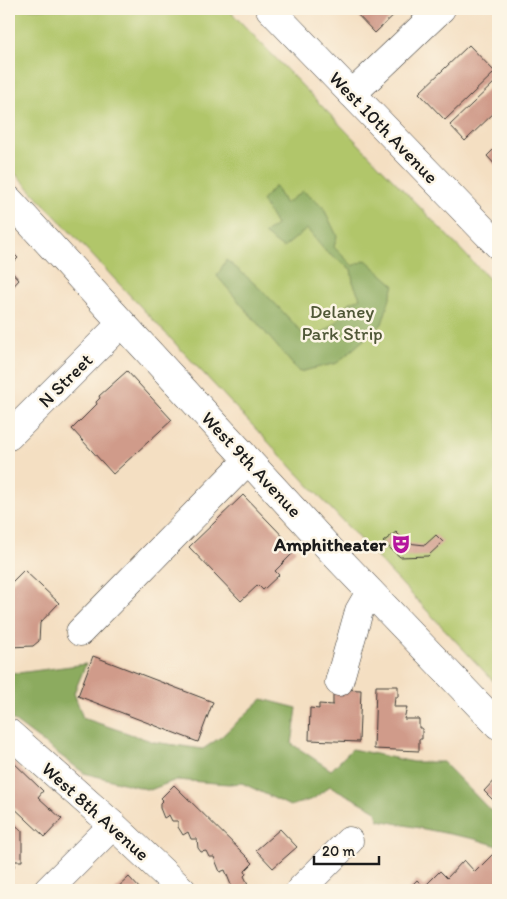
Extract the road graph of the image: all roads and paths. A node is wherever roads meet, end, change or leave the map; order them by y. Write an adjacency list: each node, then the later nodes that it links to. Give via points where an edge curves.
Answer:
1 (270, 9): 3 (street, West 10th Avenue)
2 (441, 9): 3 (street)
3 (352, 94): 5 (street, West 10th Avenue)
4 (9, 200): 6 (street, West 9th Avenue)
5 (498, 245)
6 (121, 324): 7 (street, N Street); 8 (street, West 9th Avenue)
7 (9, 436)
8 (248, 460): 9 (street, West 9th Avenue); 10 (street)
9 (370, 592): 11 (street, via 359,610); 12 (street, West 9th Avenue)
10 (80, 632)
11 (339, 682)
12 (498, 725)
13 (9, 733): 14 (street, West 8th Avenue)
14 (113, 825): 16 (street); 17 (street, West 8th Avenue)
15 (349, 841): 18 (street)
16 (48, 890)
17 (182, 890)
18 (300, 890)

